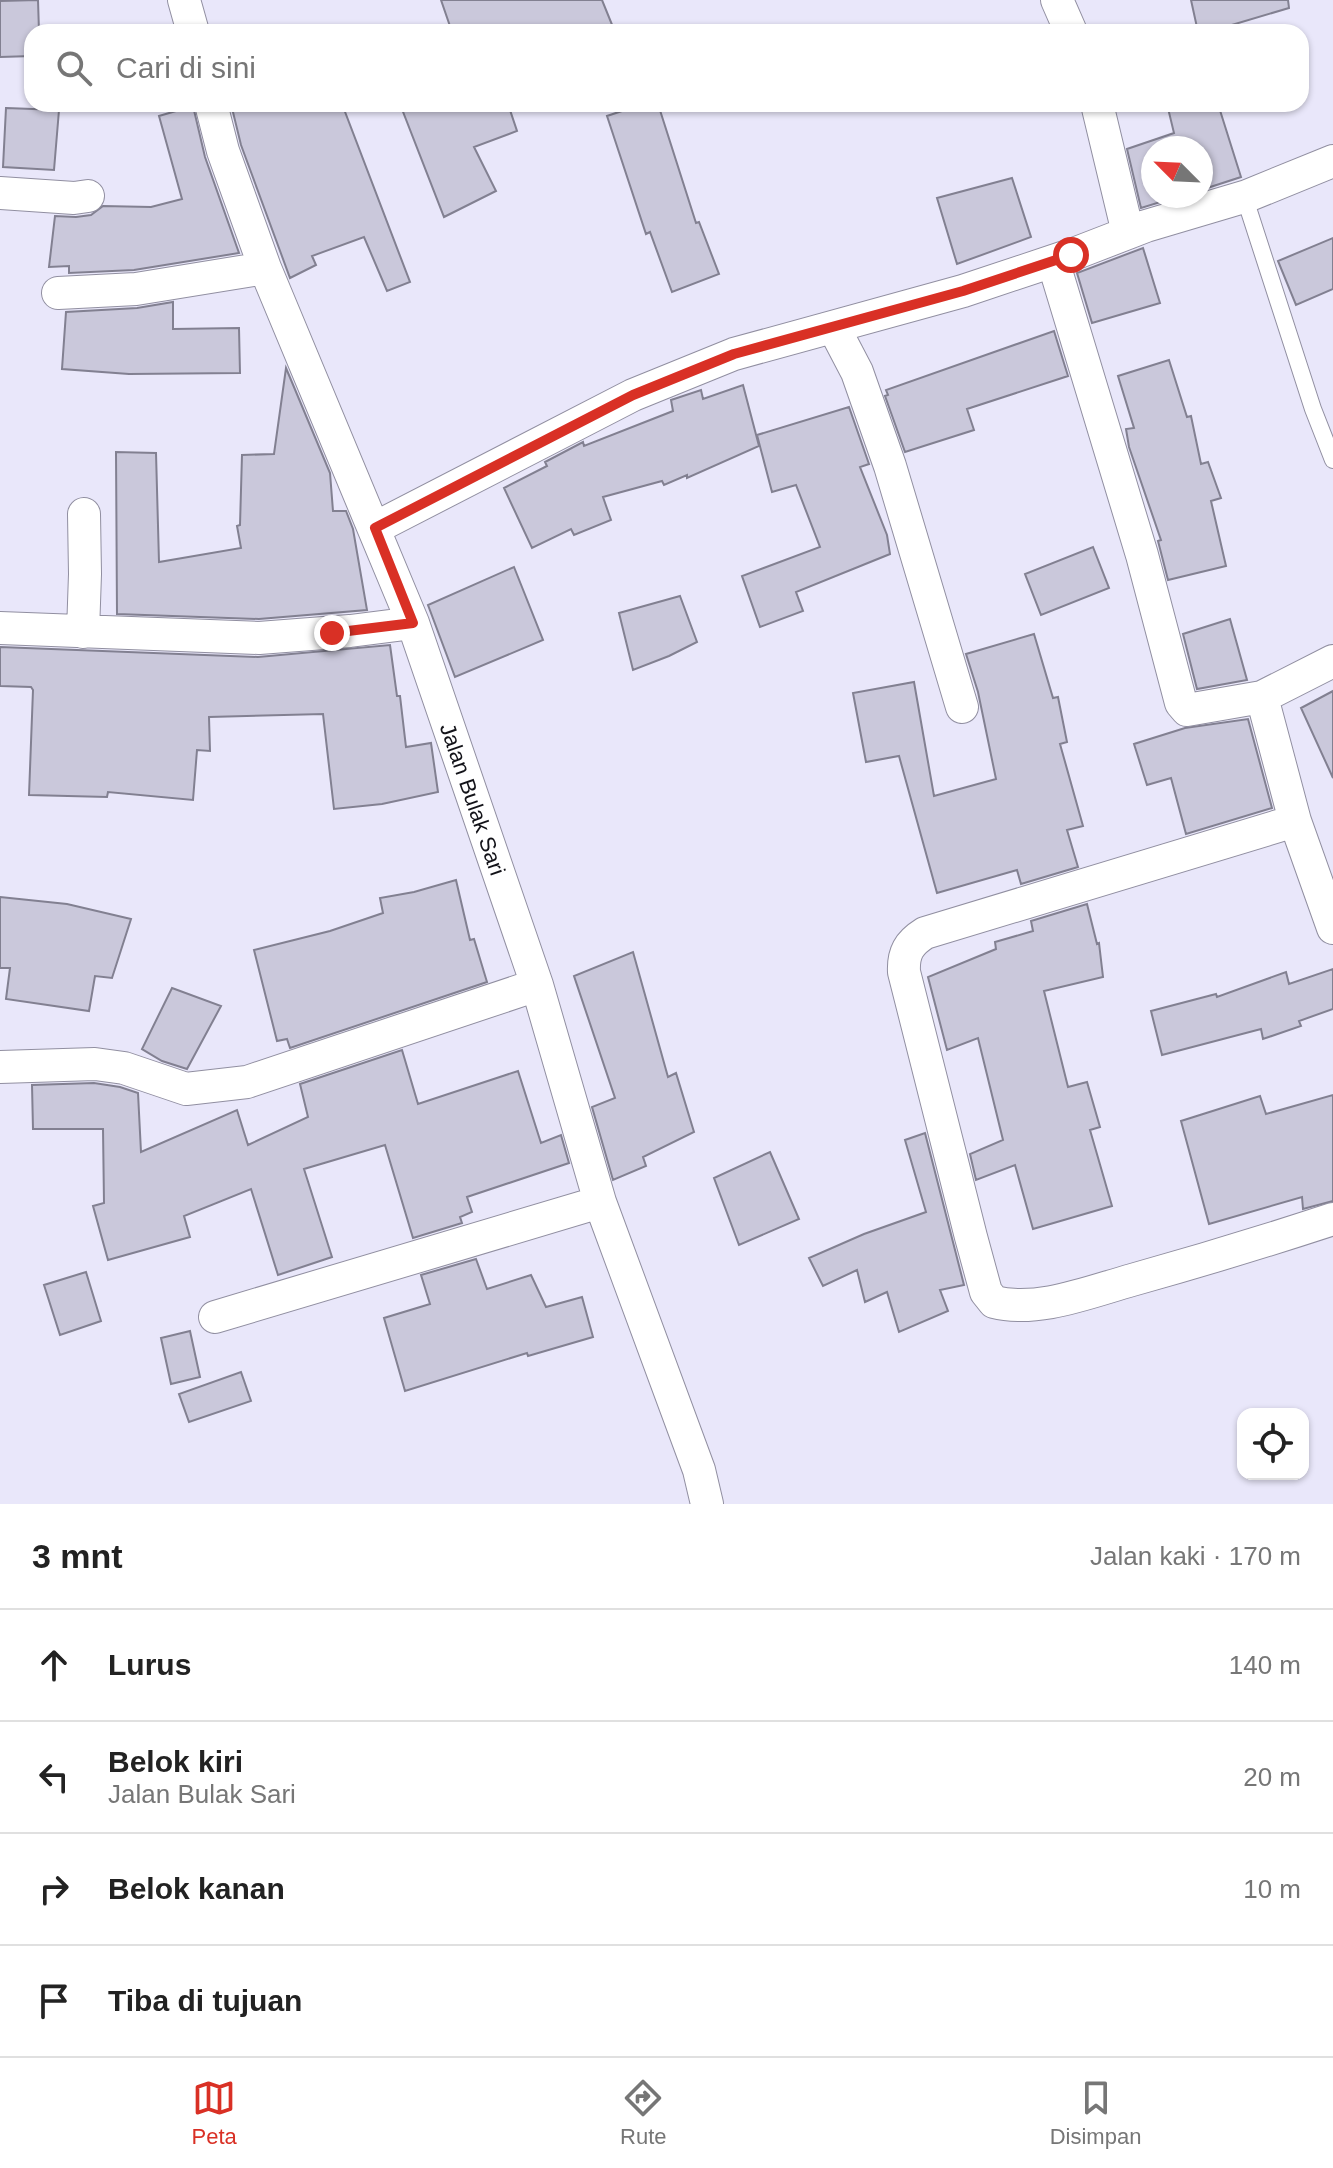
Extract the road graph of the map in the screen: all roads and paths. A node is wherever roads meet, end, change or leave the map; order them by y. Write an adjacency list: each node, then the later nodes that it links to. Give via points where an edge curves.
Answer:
1 (184, 0): 3 (street)
2 (1057, 0): 4 (street)
3 (191, 24)
4 (1068, 24)
5 (213, 112): 13 (street, Jalan Bulak Sari)
6 (1099, 112): 11 (street)
7 (1333, 161): 10 (street)
8 (0, 193): 9 (street)
9 (88, 196)
10 (1247, 196): 11 (street); 16 (lane)
11 (1128, 233): 12 (street)
12 (1053, 261): 15 (street); 23 (street, via 1181,703 1187,710)
13 (265, 268): 14 (street, via 136,289); 18 (street, Jalan Bulak Sari)
14 (58, 293)
15 (834, 328): 18 (street, via 734,354 633,395); 24 (street, via 857,372 890,466)
16 (1333, 460)
17 (84, 514): 21 (street)
18 (375, 528): 19 (street, Jalan Bulak Sari)
19 (413, 623): 21 (street, via 259,638); 27 (street, Jalan Bulak Sari)
20 (0, 628): 21 (street)
21 (83, 632)
22 (1333, 661): 23 (street)
23 (1262, 697): 25 (street)
24 (962, 707)
25 (1295, 821): 26 (street); 30 (street, via 925,933 906,950 904,972 971,1237 986,1292 994,1302 1056,1301)
26 (1332, 921)
27 (537, 985): 28 (street, via 247,1082 186,1089 95,1064); 29 (street, Jalan Bulak Sari)
28 (0, 1067)
29 (600, 1202): 31 (street); 32 (street, Jalan Bulak Sari)
30 (1333, 1219)
31 (215, 1317)
32 (707, 1504)

